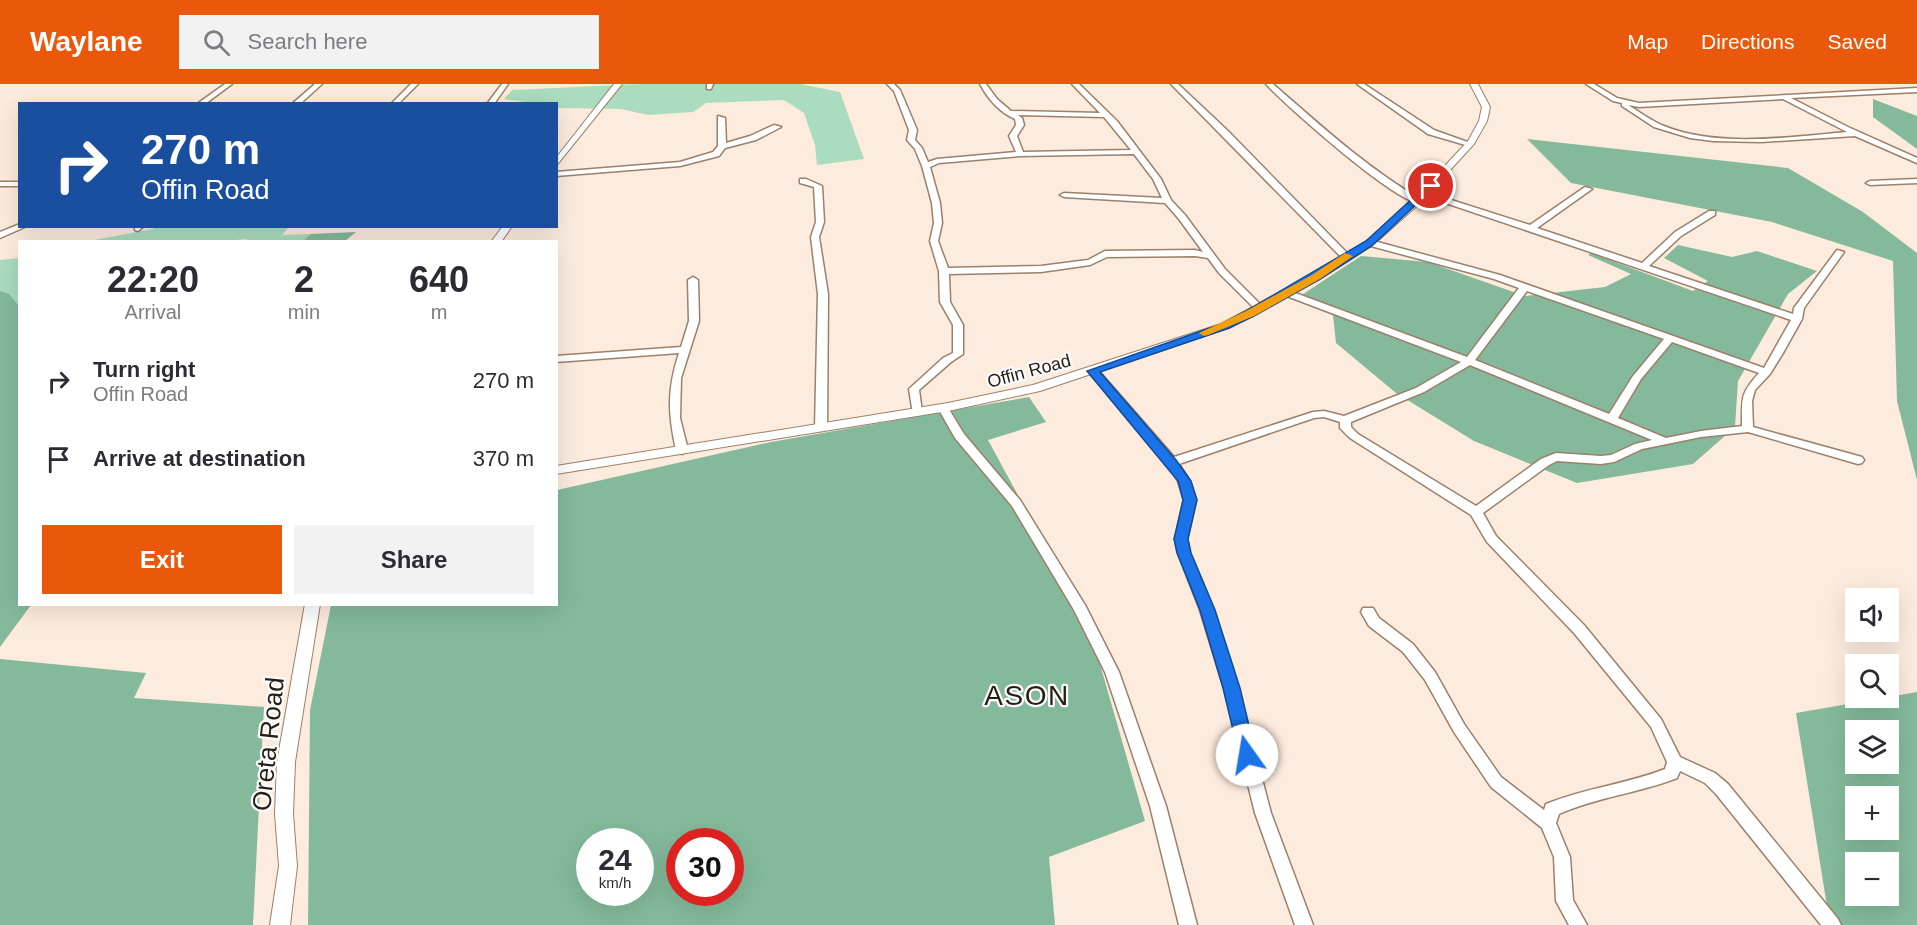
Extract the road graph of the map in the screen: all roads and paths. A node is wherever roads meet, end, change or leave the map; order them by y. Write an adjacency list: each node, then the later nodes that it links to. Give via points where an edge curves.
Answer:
1 (229, 84): 17 (street)
2 (319, 84): 18 (street)
3 (415, 84): 19 (street)
4 (505, 84): 20 (street)
5 (618, 84): 30 (street)
6 (890, 84): 32 (street, via 897,90 913,130 911,140)
7 (983, 84): 21 (street)
8 (1075, 84): 22 (street)
9 (1174, 84): 50 (street)
10 (1269, 84): 41 (street, via 1362,163 1400,191)
11 (1360, 84): 26 (street, via 1431,132)
12 (1474, 84): 26 (street, Offin Road, via 1486,107 1483,121)
13 (1589, 84): 16 (street)
14 (1917, 90): 15 (street)
15 (1784, 97): 16 (street, via 1639,105); 25 (street)
16 (1615, 100): 25 (street, via 1668,130 1720,140)
17 (203, 102)
18 (297, 102)
19 (396, 102)
20 (492, 102)
21 (1005, 111): 22 (street); 29 (street, via 1020,121 1013,136)
22 (1107, 115): 28 (street)
23 (721, 118): 27 (street)
24 (777, 126): 27 (street, via 753,138)
25 (1855, 134): 31 (street)
26 (1469, 144): 41 (street, Offin Road)
27 (722, 146): 33 (street, via 716,154 680,164)
28 (1137, 152): 29 (street); 42 (street)
29 (1020, 154): 32 (street, via 937,161)
30 (558, 161)
31 (1917, 161)
32 (926, 166): 52 (street, via 936,203 938,223 934,241)
33 (558, 174)
34 (803, 181): 68 (street, via 818,186 820,191 820,222 815,237 824,294)
35 (1917, 181): 36 (street)
36 (1870, 183)
37 (0, 184): 38 (street)
38 (18, 184)
39 (1588, 189): 45 (street)
40 (1064, 195): 42 (street)
41 (1420, 197): 45 (street, via 1468,207); 47 (street, Offin Road)
42 (1167, 201): 49 (street)
43 (1712, 213): 51 (street, via 1678,234)
44 (18, 228): 46 (street)
45 (1530, 229): 51 (street)
46 (0, 235)
47 (1370, 243): 50 (street, Offin Road); 54 (street)
48 (1840, 252): 57 (street, via 1799,308)
49 (1211, 256): 52 (street, via 1105,254 1090,262 1041,269); 56 (street)
50 (1346, 257): 55 (street, Offin Road)
51 (1642, 268): 57 (street)
52 (944, 271): 65 (street, via 945,302 958,325 958,354 914,389)
53 (693, 280): 59 (street, via 694,321)
54 (1525, 287): 58 (street); 61 (street)
55 (1287, 293): 56 (street, Offin Road); 61 (street)
56 (1259, 308): 62 (street, Offin Road, via 1225,326)
57 (1797, 319): 63 (street)
58 (1670, 339): 63 (street); 66 (street, via 1637,378)
59 (685, 350): 60 (street); 71 (street, via 676,378 675,417)
60 (558, 359)
61 (1468, 361): 66 (street); 67 (street, via 1420,390)
62 (1093, 371): 64 (street, Offin Road); 73 (street)
63 (1766, 372): 69 (street, via 1750,389)
64 (943, 408): 65 (street, Offin Road); 81 (street, via 959,436 1016,503 1080,609 1112,672 1158,806)
65 (917, 412): 68 (street, Offin Road)
66 (1612, 418): 70 (street)
67 (1345, 420): 73 (street, via 1313,415); 75 (street, via 1346,428 1354,435)
68 (822, 428): 71 (street, Offin Road)
69 (1748, 429): 70 (street); 72 (street)
70 (1664, 441): 75 (street, via 1601,460 1556,457)
71 (682, 450): 74 (street, Offin Road)
72 (1858, 460)
73 (1172, 462): 82 (street, via 1190,500 1181,539 1184,553 1232,688 1266,824)
74 (558, 470)
75 (1476, 512): 78 (street, via 1491,539 1579,629 1656,723)
76 (313, 606): 80 (street, Oreta Road, via 286,762 288,866)
77 (1368, 612): 79 (street, via 1374,622 1408,648 1430,676 1496,782)
78 (1675, 762): 79 (street, via 1672,773 1654,781 1573,798 1552,809); 84 (street, via 1710,778 1722,789)
79 (1548, 823): 83 (street, via 1562,857 1565,901)
80 (280, 925)
81 (1188, 925)
82 (1304, 925)
83 (1578, 925)
84 (1833, 925)

